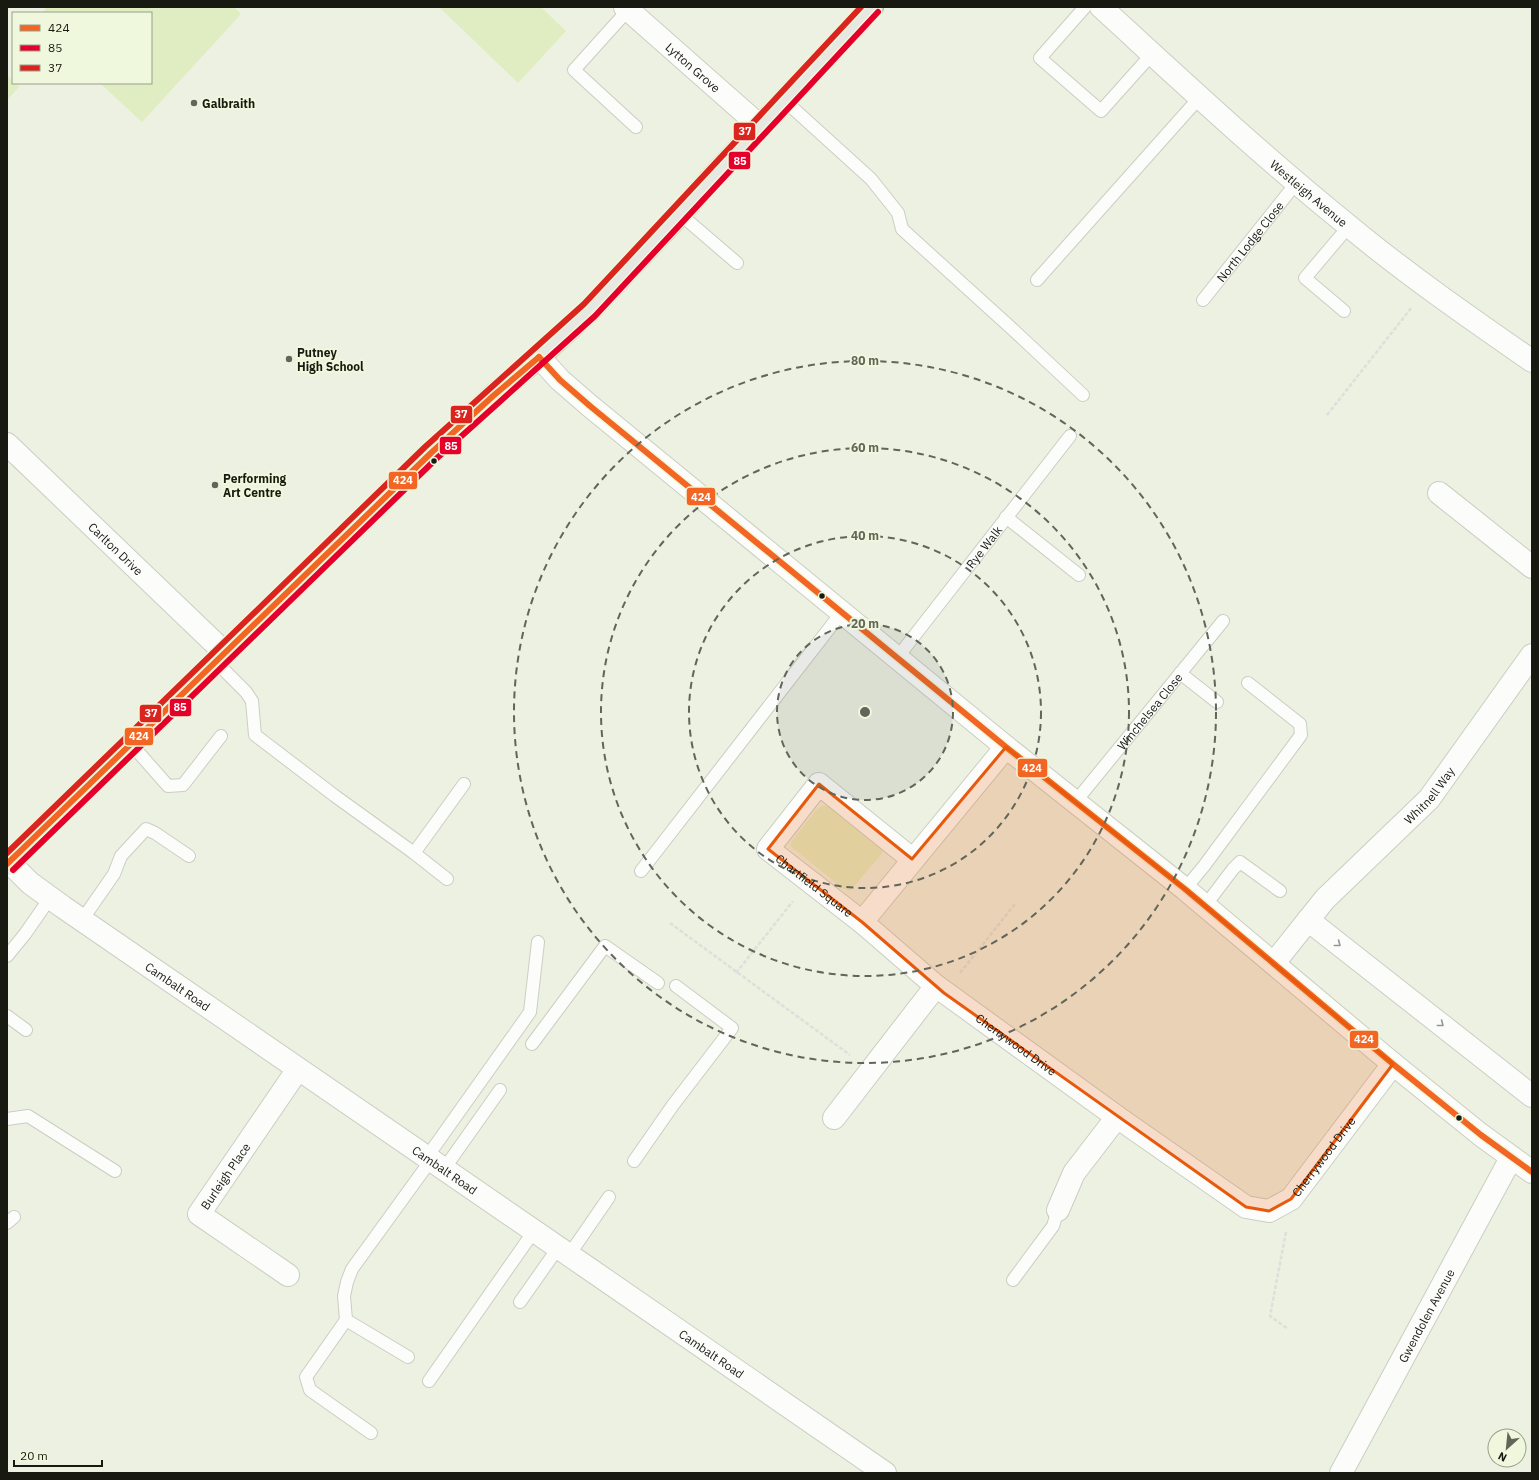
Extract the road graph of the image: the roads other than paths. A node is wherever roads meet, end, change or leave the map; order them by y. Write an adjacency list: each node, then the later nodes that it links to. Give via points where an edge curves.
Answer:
1 (872, 7): 7 (main road)
2 (1085, 7): 5 (lane, via 1040,58 1100,112)
3 (1101, 7): 5 (street, Westleigh Avenue)
4 (627, 8): 8 (lane, via 574,70); 9 (street, Lytton Grove)
5 (1152, 54): 6 (street, Westleigh Avenue)
6 (1200, 97): 10 (street, Westleigh Avenue); 14 (lane)
7 (785, 101): 9 (main road); 19 (lane, via 872,179 898,213 902,229)
8 (636, 127)
9 (761, 127): 11 (main road)
10 (1297, 182): 12 (street, Westleigh Avenue); 15 (lane, North Lodge Close)
11 (680, 214): 13 (lane); 17 (main road, via 590,310)
12 (1349, 226): 16 (lane, via 1305,278); 18 (street, Westleigh Avenue, via 1428,288)
13 (737, 263)
14 (1037, 280)
15 (1203, 300)
16 (1344, 311)
17 (539, 357): 26 (street, via 560,380 590,406); 29 (main road, via 430,453)
18 (1532, 361)
19 (1083, 395)
20 (1070, 436): 23 (lane, Rye Walk)
21 (7, 444): 29 (street, Carlton Drive)
22 (1439, 493): 24 (street)
23 (1006, 517): 25 (lane); 30 (lane, Rye Walk)
24 (1532, 568)
25 (1079, 575)
26 (842, 612): 30 (street); 43 (lane)
27 (1223, 621): 31 (lane, Winchelsea Close)
28 (1532, 655): 50 (street, Whitnell Way, via 1429,799 1325,900)
29 (220, 657): 35 (main road); 39 (lane, via 252,701 255,735)
30 (897, 658): 36 (street)
31 (1180, 673): 33 (lane); 38 (lane, Winchelsea Close)
32 (1248, 683): 45 (lane, via 1300,724 1301,735)
33 (1217, 702)
34 (221, 736): 35 (lane, via 183,785 168,786)
35 (131, 744): 42 (main road)
36 (1006, 747): 38 (street); 41 (street, Chartfield Square)
37 (464, 784): 39 (lane)
38 (1076, 801): 45 (street)
39 (414, 853): 44 (lane)
40 (189, 856): 49 (lane, via 146,829 121,856 114,874)
41 (912, 859): 51 (street, Chartfield Square); 51 (street, Chartfield Square, via 819,784 768,849)
42 (8, 863): 47 (street, Cambalt Road)
43 (641, 871)
44 (447, 879)
45 (1185, 889): 48 (street)
46 (1280, 891): 48 (lane, via 1240,862)
47 (50, 898): 49 (street, Cambalt Road); 53 (lane)
48 (1205, 906): 54 (street)
49 (82, 920): 62 (street, Cambalt Road)
50 (1308, 920): 54 (street, Whitnell Way); 64 (street, one-way to 64)
51 (862, 922): 57 (street, Cherrywood Drive)
52 (538, 942): 70 (lane, via 530,1012)
53 (7, 956)
54 (1274, 963): 61 (street)
55 (658, 983): 60 (lane, via 605,946)
56 (676, 986): 69 (lane, via 732,1028)
57 (940, 989): 65 (street, Cherrywood Drive); 66 (street, via 870,1070)
58 (7, 1016): 59 (lane)
59 (26, 1030)
60 (532, 1044)
61 (1393, 1064): 65 (street, Cherrywood Drive, via 1291,1199 1269,1212 1246,1207); 68 (street)
62 (298, 1068): 70 (street, Cambalt Road); 77 (street, Burleigh Place, via 199,1214)
63 (500, 1090): 70 (lane)
64 (1532, 1096)
65 (1117, 1117): 74 (street, via 1074,1173)
66 (834, 1118)
67 (7, 1119): 71 (lane, via 28,1116)
68 (1511, 1158): 72 (street); 85 (street, Gwendolen Avenue)
69 (634, 1160)
70 (434, 1162): 75 (street, Cambalt Road); 80 (lane, via 352,1269 344,1296)
71 (115, 1171)
72 (1532, 1172)
73 (609, 1197): 76 (lane)
74 (1058, 1210): 78 (lane, via 1053,1226)
75 (534, 1231): 76 (street, Cambalt Road); 82 (lane)
76 (563, 1251): 79 (lane); 84 (street, Cambalt Road)
77 (288, 1275)
78 (1014, 1280)
79 (520, 1302)
80 (346, 1320): 81 (lane); 83 (lane, via 306,1377 310,1390)
81 (408, 1356)
82 (430, 1381)
83 (371, 1433)
84 (885, 1473)
85 (1341, 1473)

